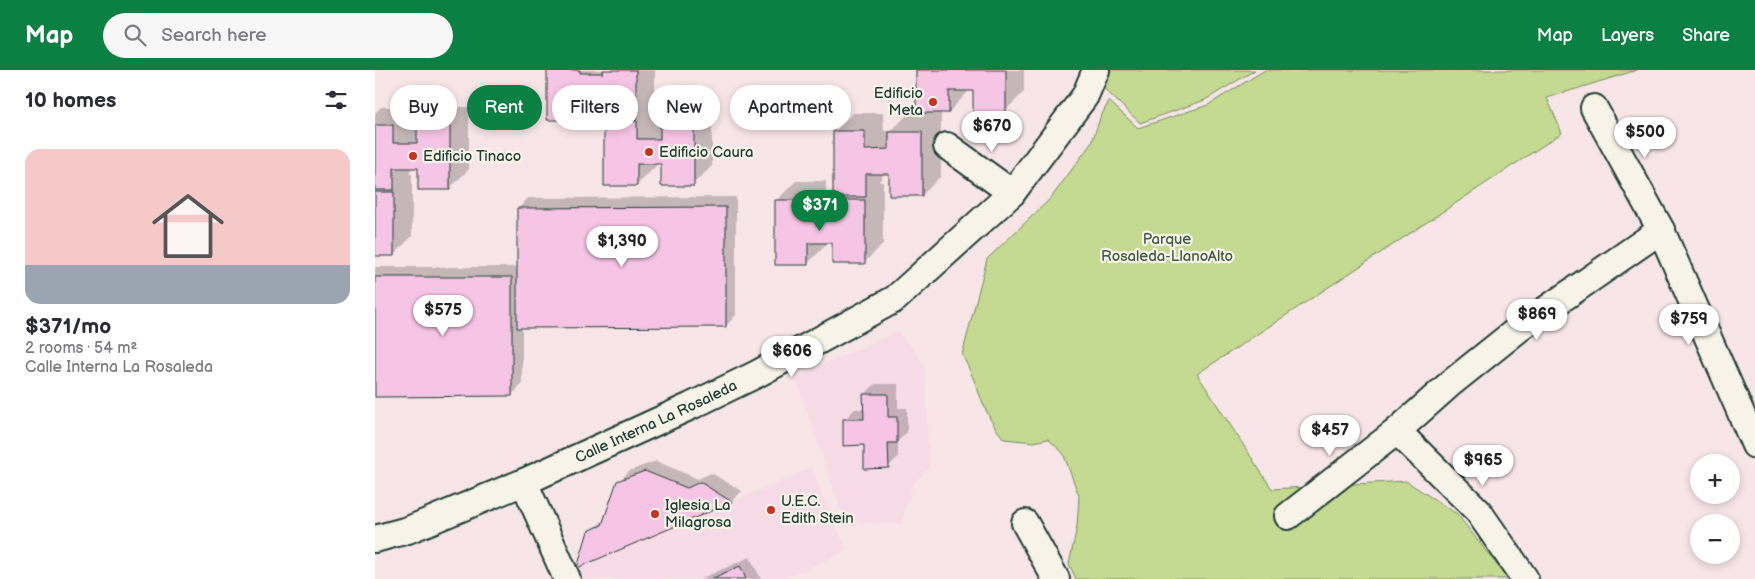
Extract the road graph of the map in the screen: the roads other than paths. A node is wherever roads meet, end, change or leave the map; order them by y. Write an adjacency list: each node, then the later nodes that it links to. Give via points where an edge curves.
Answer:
1 (1096, 70): 4 (street, Calle Interna La Rosaleda, via 1085,96)
2 (1594, 108): 5 (street)
3 (947, 146): 4 (street)
4 (1012, 193): 8 (street, Calle Interna La Rosaleda, via 895,299 757,374)
5 (1661, 230): 6 (street, via 1521,327); 7 (street)
6 (1397, 431): 9 (street); 14 (street, via 1478,511)
7 (1755, 445)
8 (524, 482): 11 (street, Calle Interna La Rosaleda, via 408,530); 12 (street)
9 (1288, 516)
10 (1025, 523): 13 (street)
11 (375, 539)
12 (567, 579)
13 (1056, 579)
14 (1525, 579)

